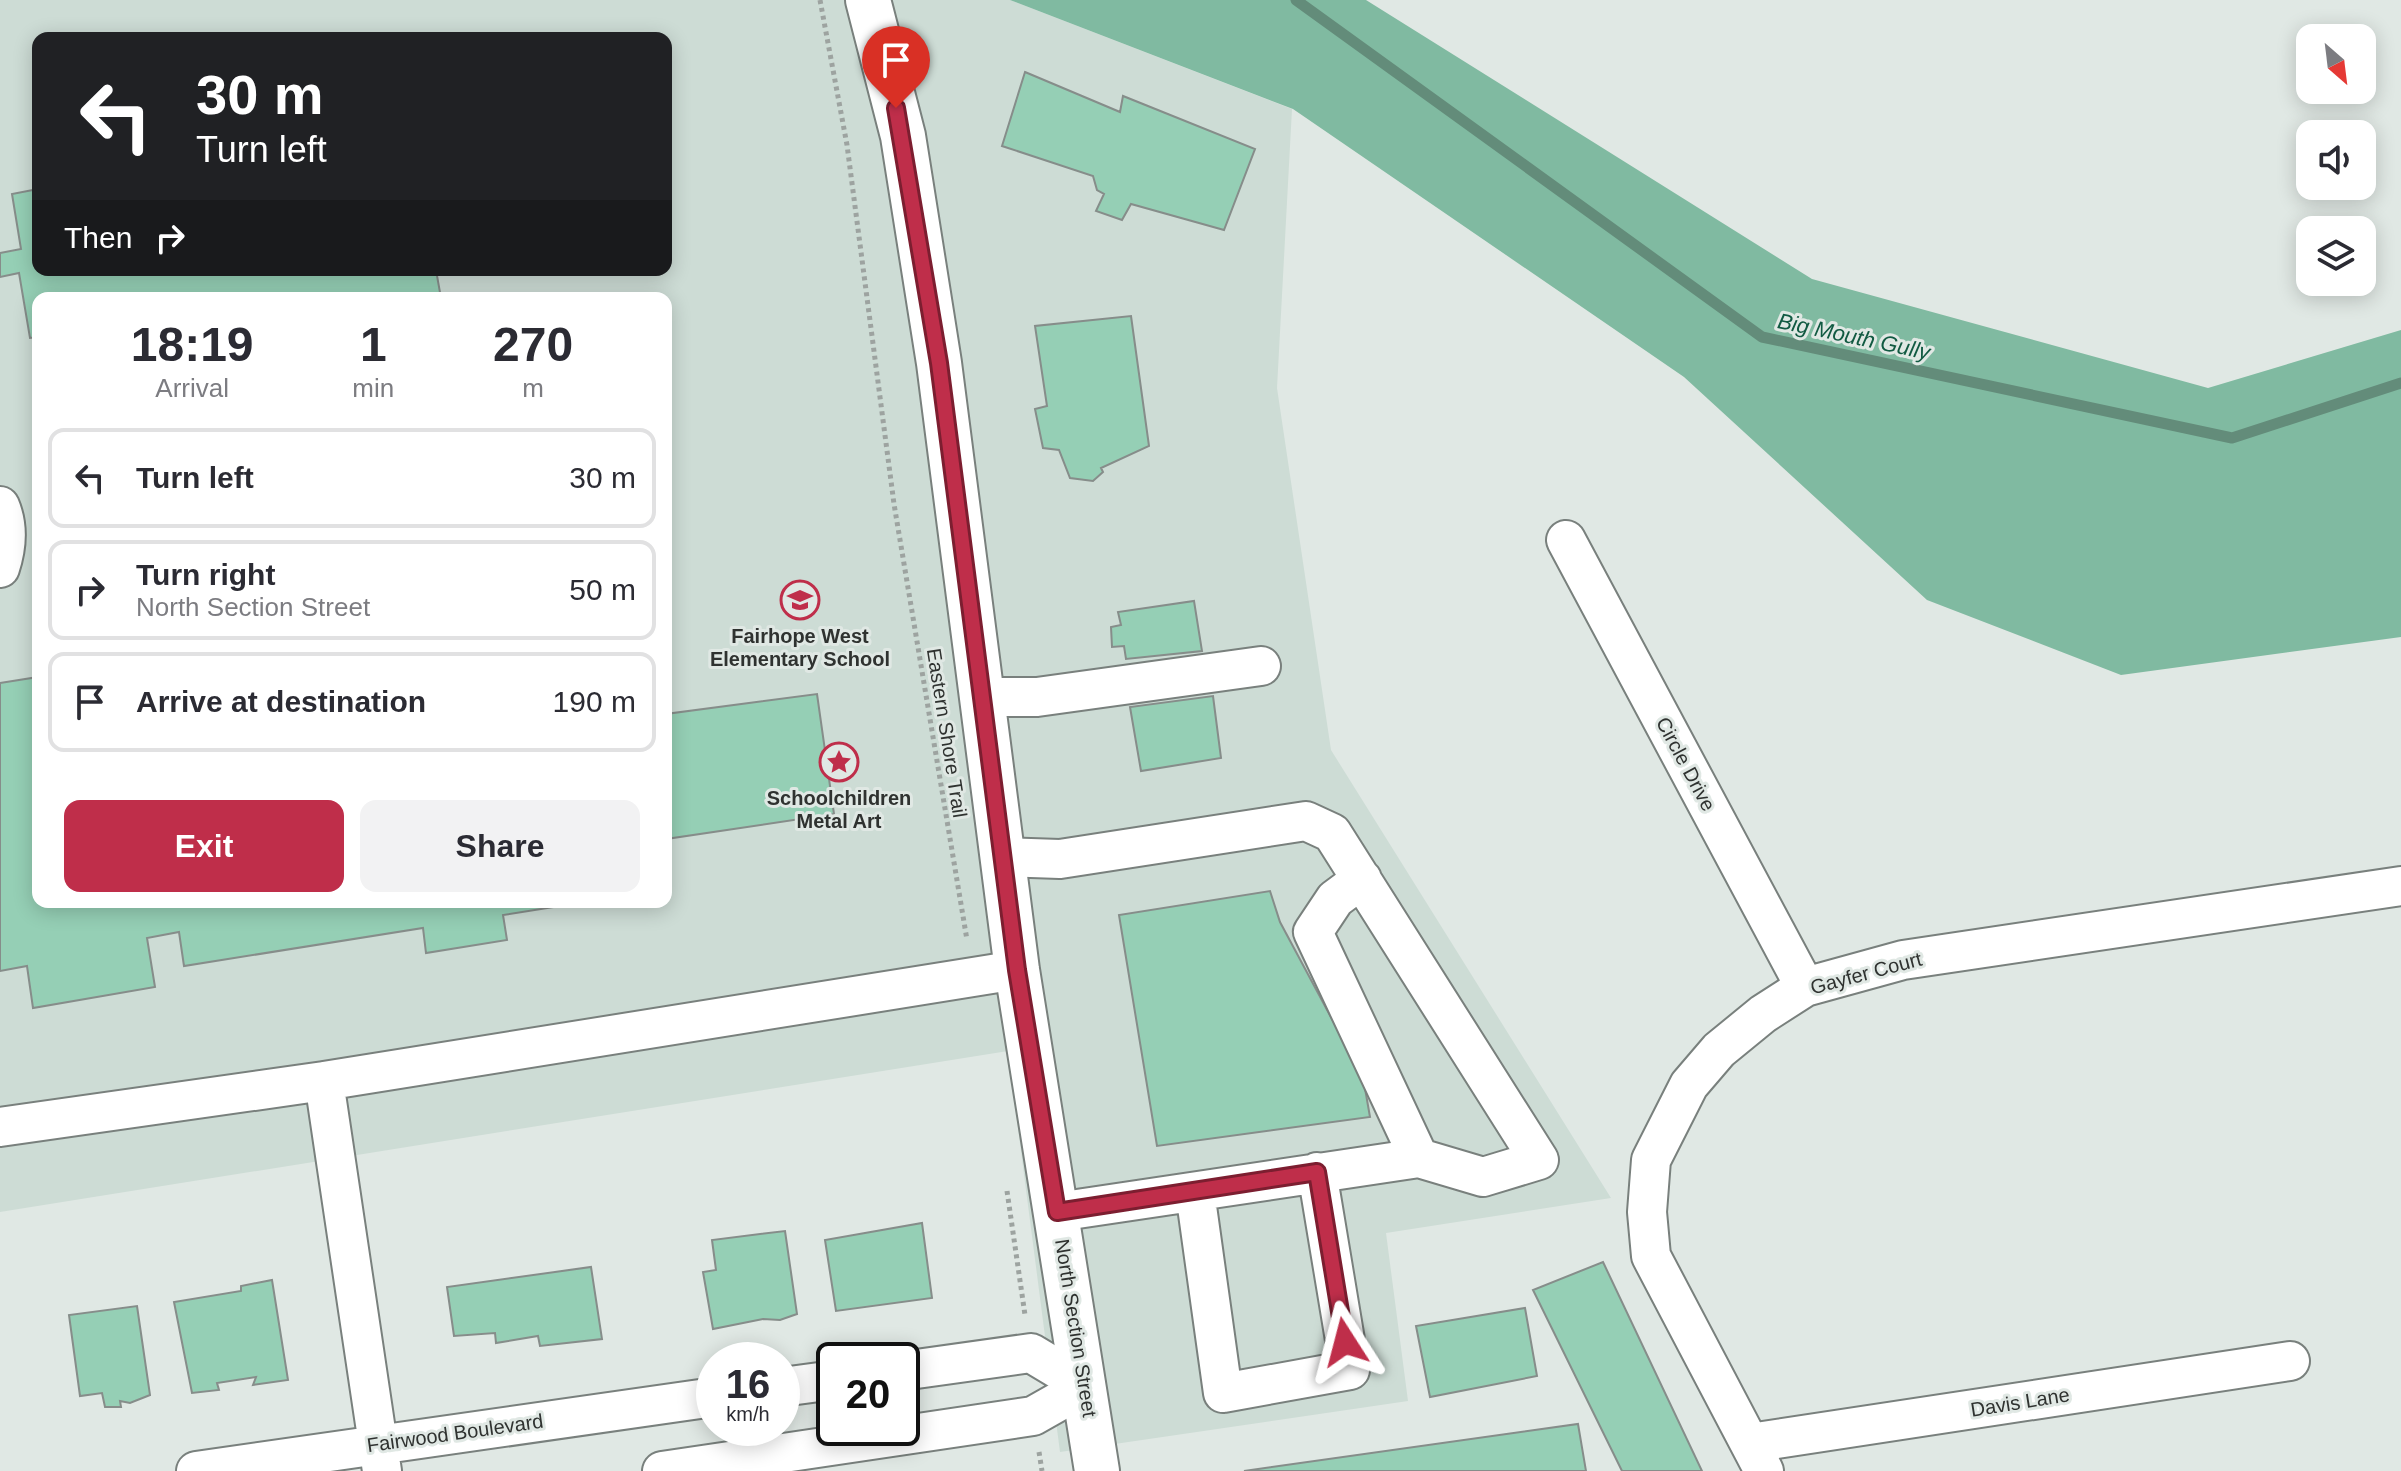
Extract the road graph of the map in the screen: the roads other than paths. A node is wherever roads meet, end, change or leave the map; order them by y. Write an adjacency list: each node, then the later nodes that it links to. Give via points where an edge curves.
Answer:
1 (868, 0): 6 (main road, North Section Street, via 903,136)
2 (0, 506): 4 (street, via 7,546)
3 (1566, 540): 11 (street, Circle Drive)
4 (0, 568)
5 (1261, 666): 6 (street, via 1037,697)
6 (982, 697): 7 (main road, North Section Street)
7 (1002, 857): 8 (street, via 1060,859 1306,821 1332,833); 10 (main road, North Section Street)
8 (1362, 879): 14 (street, via 1335,899 1313,932); 14 (street, via 1539,1160 1483,1177)
9 (2401, 886): 11 (street, Gayfer Court, via 1903,960)
10 (1017, 970): 12 (street); 17 (main road, North Section Street)
11 (1805, 987): 25 (street, Gayfer Court, via 1719,1050 1689,1085 1651,1160 1651,1256)
12 (324, 1081): 13 (street); 24 (street)
13 (0, 1127)
14 (1419, 1158): 15 (street)
15 (1317, 1172): 16 (street); 16 (street, via 1350,1370 1223,1393)
16 (1195, 1192): 17 (street)
17 (1057, 1212): 20 (main road, North Section Street)
18 (2290, 1361): 25 (street, Davis Lane)
19 (920, 1368): 20 (street, via 1031,1353)
20 (1086, 1386): 22 (street, via 1033,1416); 28 (main road, North Section Street)
21 (696, 1400): 24 (street, Fairwood Boulevard)
22 (800, 1438)
23 (748, 1446): 27 (street)
24 (380, 1457): 26 (street, Fairwood Boulevard)
25 (1757, 1457)
26 (196, 1471)
27 (662, 1471)
28 (1097, 1471)

